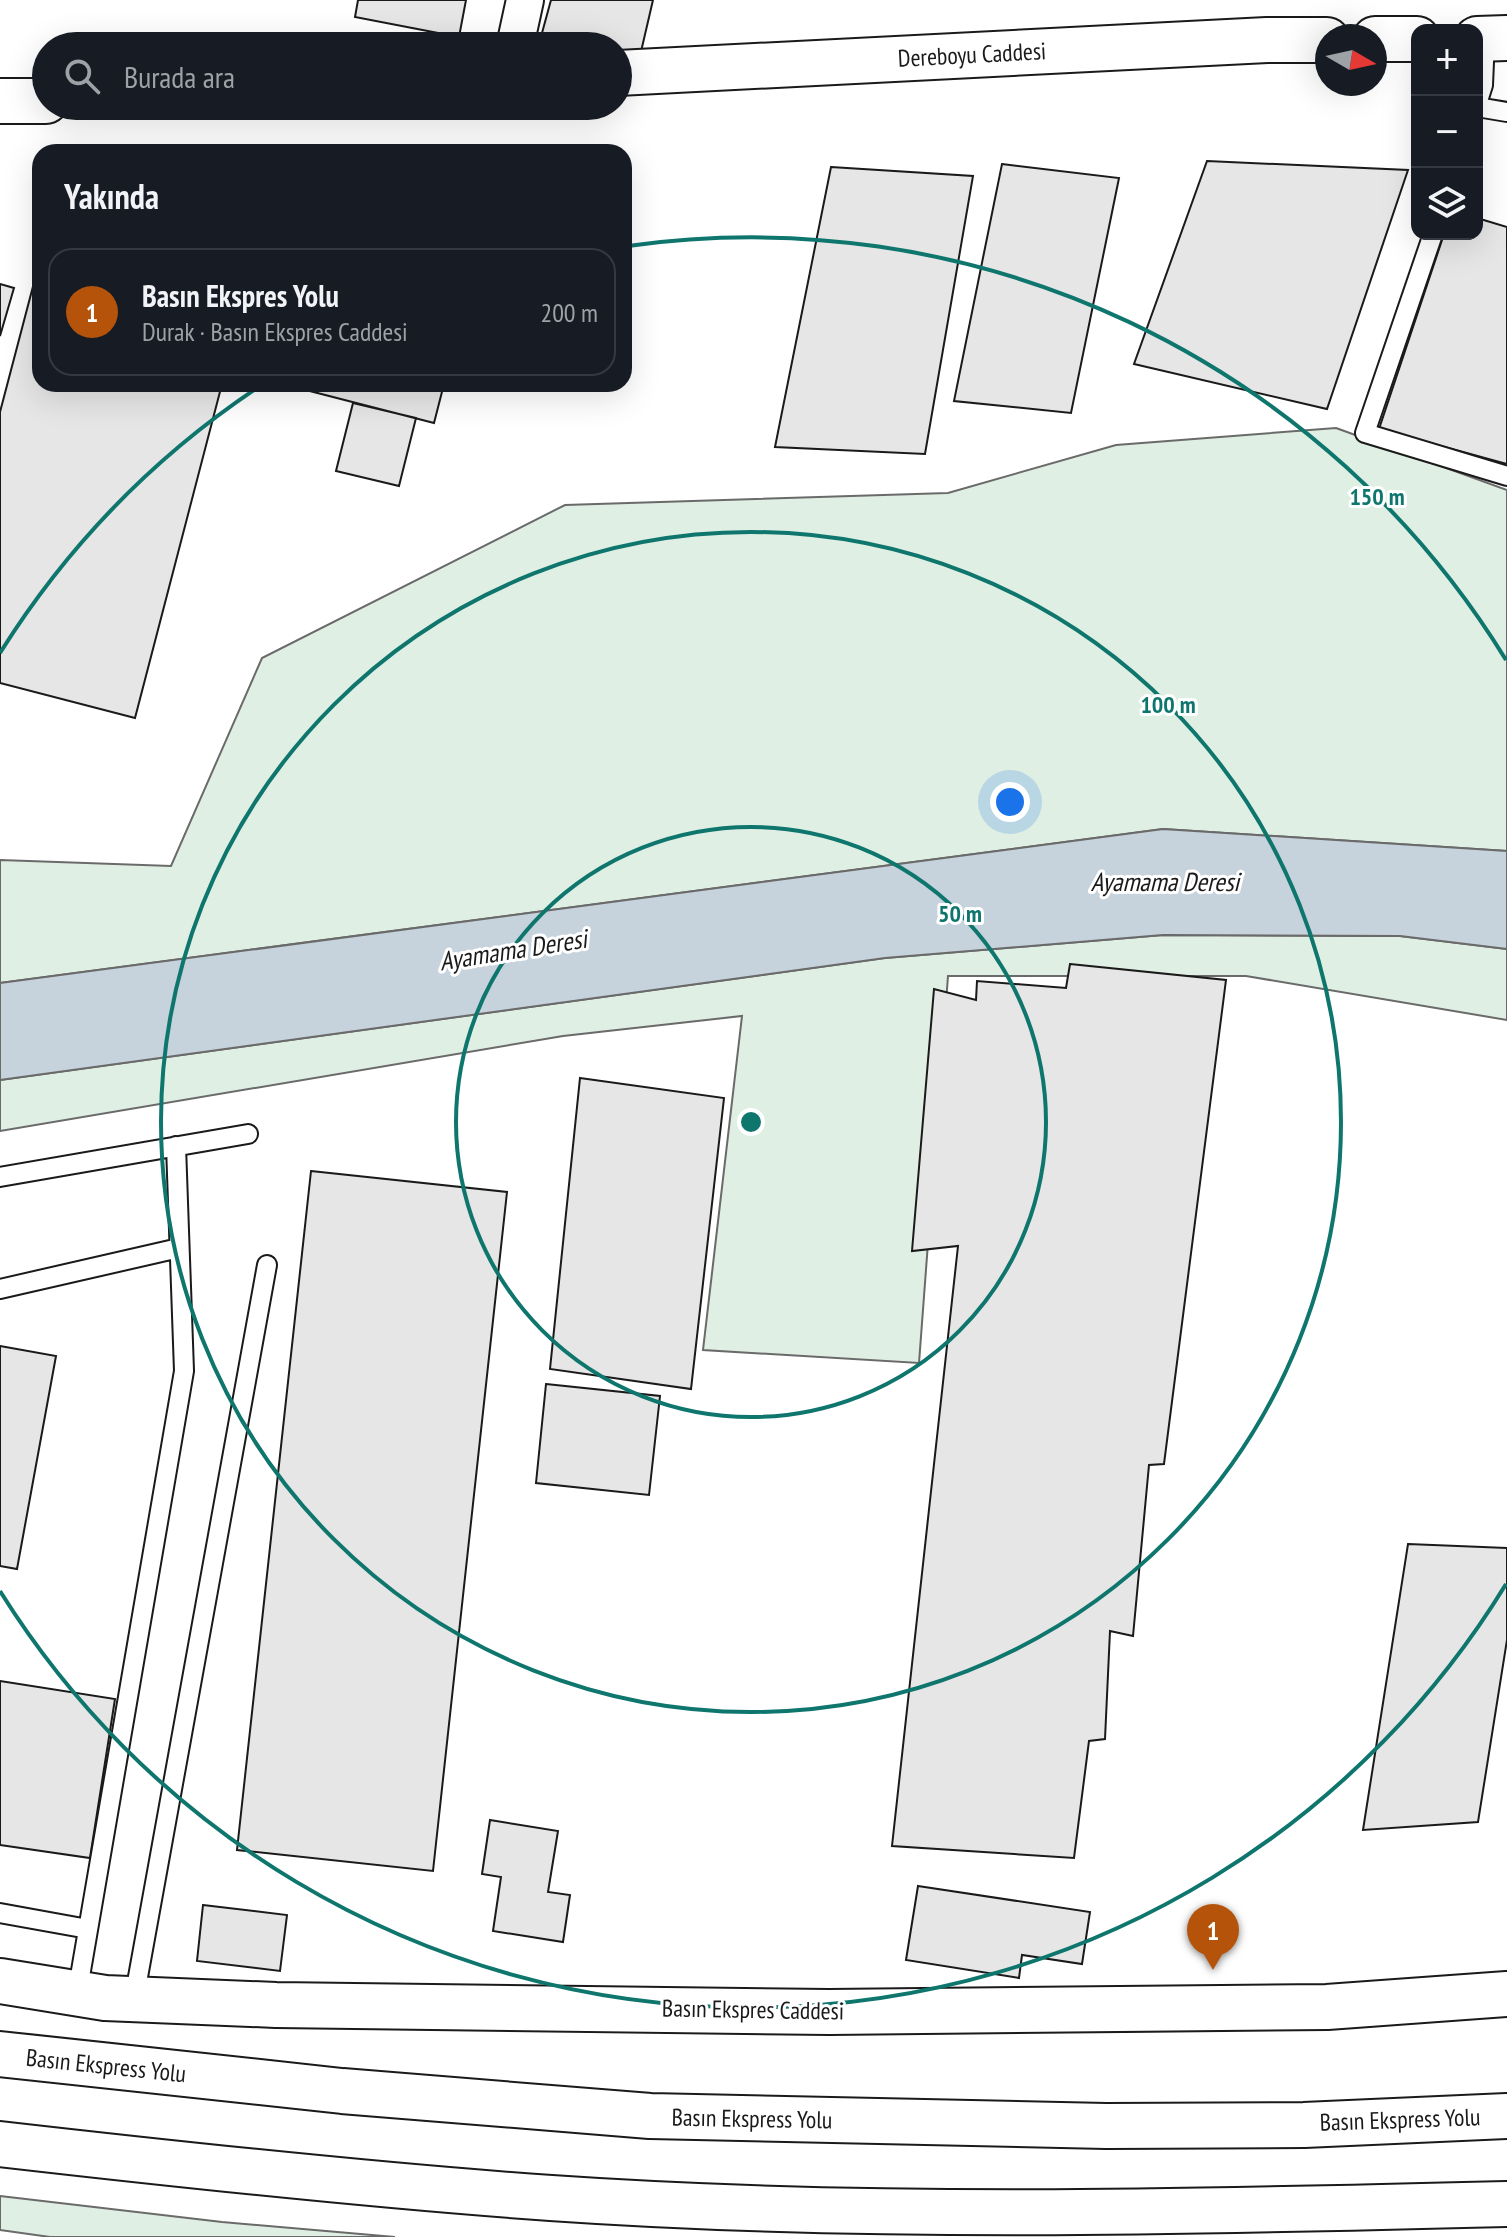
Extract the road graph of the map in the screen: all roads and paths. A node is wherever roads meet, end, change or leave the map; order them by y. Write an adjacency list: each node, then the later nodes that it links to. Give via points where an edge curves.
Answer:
1 (525, 0): 2 (street)
2 (518, 32)
3 (1490, 38): 8 (lane)
4 (1387, 39): 5 (main road)
5 (1411, 39)
6 (1315, 40): 7 (main road, Dereboyu Caddesi)
7 (632, 72)
8 (1480, 96)
9 (0, 101): 10 (main road)
10 (32, 101)
11 (1483, 107): 12 (lane)
12 (1507, 112)
13 (1431, 240): 14 (lane, via 1365,433)
14 (1507, 476)
15 (248, 1134): 16 (lane)
16 (176, 1146): 17 (lane); 18 (lane)
17 (0, 1177)
18 (179, 1248): 20 (lane); 22 (lane, via 184,1371)
19 (267, 1265): 26 (lane)
20 (0, 1289)
21 (0, 1913): 22 (lane)
22 (88, 1929): 24 (lane)
23 (0, 1981): 24 (main road, Basın Ekspres Caddesi)
24 (77, 1994): 26 (main road, Basın Ekspres Caddesi)
25 (1507, 1994): 26 (main road, Basın Ekspres Caddesi, via 1327,2007 844,2012)
26 (134, 1999)
27 (0, 2054): 28 (main road, Basın Ekspress Yolu, via 342,2091 650,2116 1122,2126)
28 (1507, 2116)
29 (0, 2144): 30 (main road, via 552,2198 750,2207 955,2212)
30 (1507, 2204)

